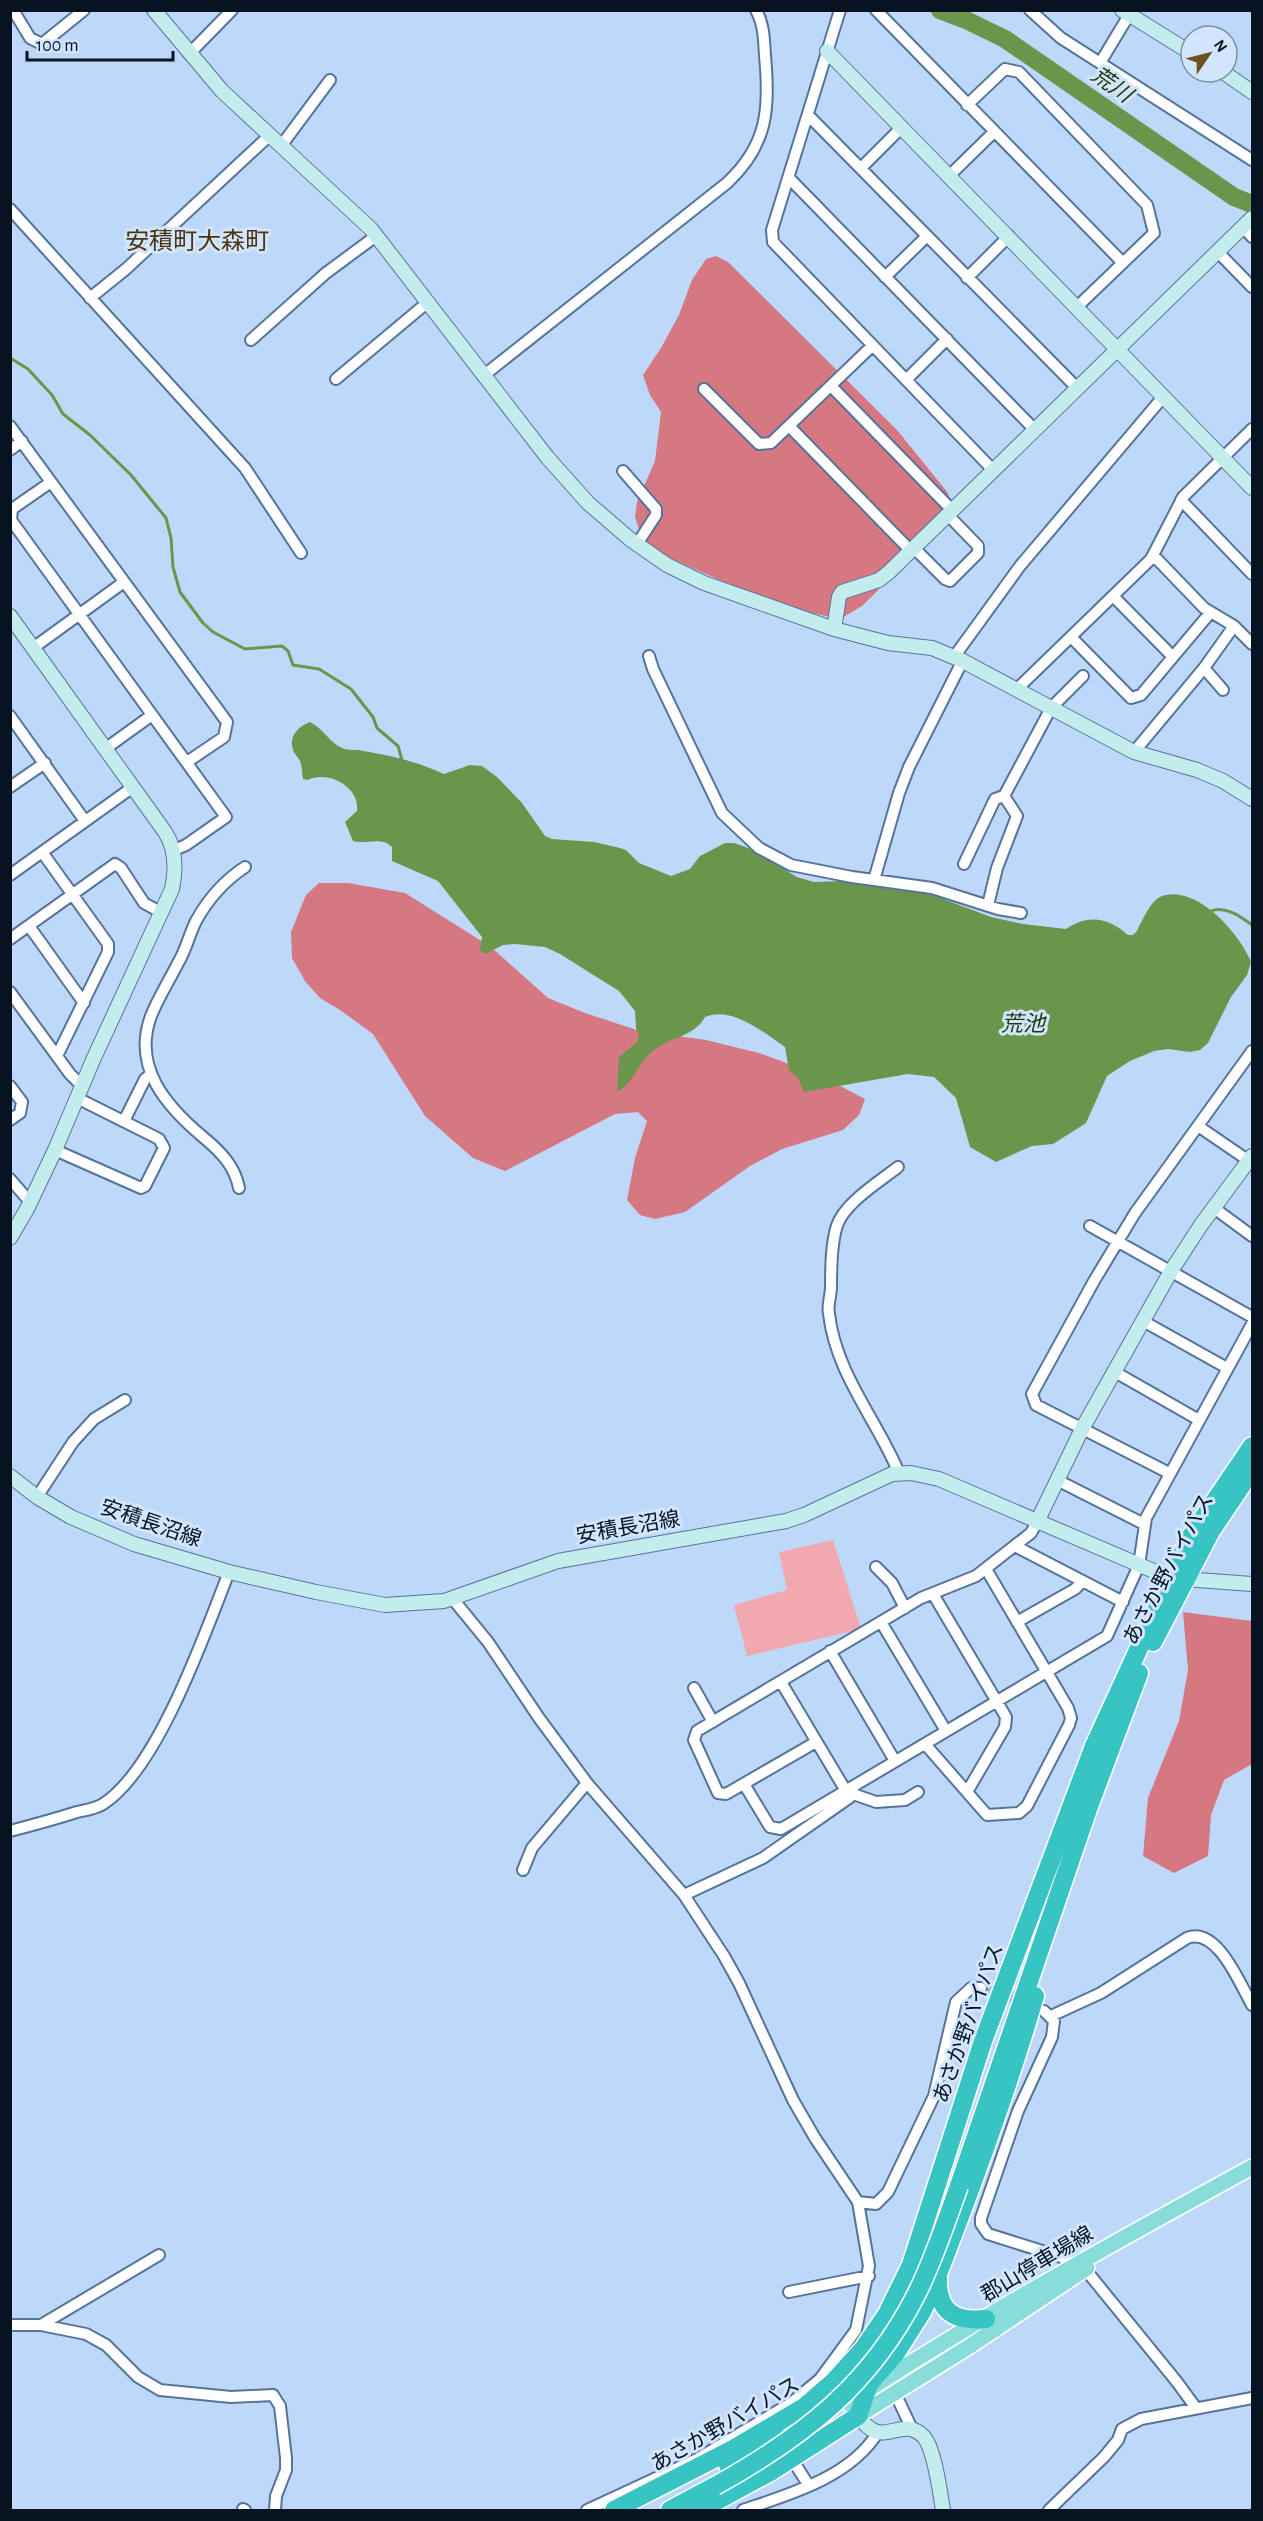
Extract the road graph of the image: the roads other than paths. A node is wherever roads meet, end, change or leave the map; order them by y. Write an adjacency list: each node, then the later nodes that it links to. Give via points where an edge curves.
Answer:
1 (84, 10): 8 (street, via 42,44 30,38)
2 (154, 10): 12 (street)
3 (232, 10): 12 (street)
4 (756, 10): 44 (street, via 762,27 768,103 762,132 745,165)
5 (840, 10): 11 (street)
6 (876, 10): 17 (street)
7 (1030, 10): 13 (street, via 1061,39)
8 (15, 13)
9 (1125, 13): 10 (street); 13 (street)
10 (1179, 45)
11 (827, 51): 18 (street); 19 (street)
12 (189, 54): 21 (street)
13 (1100, 63): 23 (street)
14 (330, 80): 22 (street)
15 (1239, 83): 16 (street)
16 (1252, 92)
17 (967, 105): 20 (street); 33 (street, via 1005,69 1019,72 1147,205 1154,233)
18 (808, 115): 24 (street); 26 (street)
19 (902, 127): 24 (street); 25 (street)
20 (994, 132): 25 (street); 33 (street)
21 (270, 135): 22 (street); 37 (street)
22 (282, 146): 29 (street)
23 (1252, 160)
24 (861, 168): 30 (street)
25 (950, 175): 31 (street)
26 (789, 178): 34 (street); 42 (street, via 772,230 773,242)
27 (10, 210): 37 (street)
28 (1249, 227): 32 (street)
29 (376, 236): 38 (street); 41 (street)
30 (927, 236): 34 (street); 35 (street)
31 (1009, 236): 35 (street); 39 (street)
32 (1218, 252): 36 (street); 43 (street)
33 (1122, 262): 39 (street)
34 (885, 277): 40 (street)
35 (967, 278): 48 (street)
36 (1252, 287)
37 (90, 298): 66 (street, via 245,468)
38 (428, 302): 44 (street); 45 (street)
39 (1078, 306): 43 (street)
40 (947, 339): 46 (street); 53 (street)
41 (251, 340)
42 (872, 345): 46 (street); 47 (street)
43 (1117, 349): 48 (street); 50 (street)
44 (483, 376): 64 (street, via 571,486)
45 (336, 379)
46 (906, 380): 58 (street)
47 (831, 386): 52 (street); 63 (street)
48 (1077, 388): 53 (street)
49 (704, 389): 52 (street, via 760,444 771,443)
50 (1163, 397): 57 (street); 81 (street, via 1020,566)
51 (10, 426): 55 (street)
52 (790, 427): 65 (street)
53 (1034, 429): 58 (street)
54 (1252, 429): 57 (street)
55 (22, 441): 56 (street); 60 (street)
56 (10, 450)
57 (1223, 457): 61 (street); 62 (street)
58 (993, 470): 63 (street)
59 (623, 471): 64 (street, via 656,509)
60 (51, 482): 69 (street); 72 (street, via 12,509 11,520)
61 (1252, 488)
62 (1181, 500): 67 (street); 68 (street)
63 (950, 512): 65 (street); 65 (street, via 978,546 978,553 950,580)
64 (637, 544): 75 (street, via 704,584)
65 (912, 548): 75 (street, via 879,580 842,592)
66 (301, 553)
67 (1154, 556): 70 (street); 71 (street)
68 (1252, 574)
69 (124, 582): 72 (street); 91 (street, via 227,722 224,737)
70 (1113, 596): 76 (street); 80 (street)
71 (1210, 613): 74 (street); 80 (street)
72 (80, 615): 78 (street); 87 (street)
73 (10, 616): 78 (street)
74 (1234, 626): 77 (street); 82 (street)
75 (834, 629): 81 (street, via 888,643 932,648)
76 (1071, 637): 80 (street, via 1130,698 1141,695); 84 (street)
77 (1252, 644)
78 (33, 648): 89 (street)
79 (649, 656): 103 (street, via 728,820 759,848 791,865)
80 (1173, 657)
81 (958, 659): 84 (street); 103 (street, via 899,793)
82 (1204, 668): 85 (street); 90 (street)
83 (1083, 676): 86 (street)
84 (1017, 689): 86 (street)
85 (1223, 690)
86 (1051, 708): 90 (street); 95 (street)
87 (152, 715): 89 (street); 91 (street)
88 (10, 716): 92 (street)
89 (105, 749): 94 (street)
90 (1134, 752): 96 (street, via 1197,770)
91 (187, 762): 98 (street, via 226,817)
92 (45, 763): 93 (street); 97 (street)
93 (10, 787)
94 (133, 787): 97 (street); 98 (street, via 165,832)
95 (1004, 796): 100 (street, via 994,799); 105 (street, via 1017,816)
96 (1252, 799)
97 (85, 821): 99 (street)
98 (172, 851): 106 (street, via 174,879)
99 (42, 852): 102 (street); 104 (street)
100 (964, 864)
101 (245, 867): 114 (street, via 226,880 196,921 152,1014 145,1049)
102 (10, 875)
103 (874, 880): 105 (street, via 932,888)
104 (72, 895): 106 (street, via 115,864 144,903); 108 (street); 111 (street, via 108,944 108,952)
105 (988, 905): 107 (street)
106 (160, 912): 116 (street)
107 (1021, 913)
108 (29, 926): 109 (street); 111 (street)
109 (10, 939)
110 (10, 992): 113 (street)
111 (84, 1003): 113 (street)
112 (1252, 1051): 119 (street)
113 (57, 1056): 116 (street)
114 (151, 1074): 118 (street); 124 (street, via 174,1111 228,1161)
115 (10, 1086): 117 (street, via 22,1102 20,1113)
116 (79, 1092): 118 (street); 120 (street)
117 (10, 1120)
118 (124, 1121): 120 (street, via 159,1139 164,1148 141,1188)
119 (1198, 1126): 121 (street); 130 (street)
120 (55, 1150): 125 (street)
121 (1251, 1160): 126 (street)
122 (898, 1167): 142 (street, via 838,1221 828,1308 846,1372)
123 (10, 1179): 125 (street)
124 (239, 1188)
125 (30, 1202): 129 (street)
126 (1214, 1208): 128 (street); 131 (street)
127 (1090, 1226): 130 (street)
128 (1252, 1236)
129 (10, 1238)
130 (1118, 1242): 131 (street); 139 (street, via 1032,1394 1036,1405)
131 (1172, 1271): 132 (street); 133 (street)
132 (1252, 1317)
133 (1143, 1321): 135 (street); 136 (street)
134 (1252, 1324): 135 (street)
135 (1227, 1368): 138 (street)
136 (1115, 1372): 138 (street); 139 (street)
137 (125, 1400): 146 (street, via 94,1419 73,1442)
138 (1199, 1420): 143 (street)
139 (1082, 1430): 143 (street); 145 (street)
140 (1252, 1446): 155 (highway, あさか野バイパス, via 1189,1539)
141 (1252, 1470): 155 (highway, あさか野バイパス)
142 (899, 1473): 147 (street, 安積長沼線, via 939,1479); 159 (street, 安積長沼線, via 786,1521 558,1561)
143 (1169, 1473): 148 (street)
144 (10, 1476): 146 (street, 安積長沼線)
145 (1057, 1480): 147 (street); 148 (street)
146 (37, 1497): 154 (street, 安積長沼線, via 71,1517 134,1544)
147 (1037, 1522): 149 (street, via 1031,1533); 150 (street, 安積長沼線)
148 (1144, 1524): 150 (street)
149 (1015, 1546): 152 (street); 156 (street)
150 (1139, 1565): 155 (street, 安積長沼線); 160 (street)
151 (876, 1567): 161 (street)
152 (986, 1569): 158 (street); 163 (street)
153 (893, 1571): 161 (street)
154 (229, 1572): 159 (street, 安積長沼線, via 385,1605); 179 (street, via 182,1687 130,1779 102,1805)
155 (1177, 1578): 157 (street, 安積長沼線); 181 (highway, あさか野バイパス); 196 (highway, あさか野バイパス, via 1094,1746 983,2041 911,2265 873,2337)
156 (1083, 1581): 160 (street); 163 (street)
157 (1252, 1584)
158 (933, 1594): 161 (street); 168 (street)
159 (452, 1598): 174 (street, via 488,1642)
160 (1123, 1602): 165 (street, via 1107,1636)
161 (908, 1606): 162 (street)
162 (881, 1622): 164 (street); 170 (street)
163 (1017, 1622): 165 (street)
164 (830, 1651): 166 (street); 173 (street)
165 (1047, 1672): 168 (street); 178 (street, via 1071,1718 1027,1806 1019,1813 987,1815)
166 (781, 1682): 169 (street); 171 (street)
167 (694, 1688): 169 (street)
168 (997, 1702): 170 (street); 178 (street, via 1006,1723)
169 (713, 1722): 175 (street, via 697,1731 694,1740 718,1793 726,1794)
170 (946, 1731): 172 (street)
171 (816, 1742): 175 (street); 176 (street)
172 (925, 1744): 173 (street); 178 (street)
173 (895, 1761): 176 (street)
174 (587, 1783): 180 (street, via 532,1848); 182 (street)
175 (744, 1784): 176 (street, via 770,1827 781,1829)
176 (850, 1791): 177 (street, via 876,1802 905,1800); 182 (street, via 763,1858)
177 (918, 1792)
178 (967, 1792)
179 (10, 1832)
180 (523, 1870)
181 (1062, 1884): 190 (highway, via 1061,1911 1023,2036); 211 (highway, あさか野バイパス, bridge, via 959,2186 917,2293 890,2340 845,2393 800,2434)
182 (684, 1895): 187 (street, via 733,1971 799,2109)
183 (981, 1988): 187 (street, via 971,1988 956,2002 934,2096 888,2192 876,2204)
184 (1252, 2005): 189 (street, via 1218,1947 1196,1936 1101,1993 1048,2013 1054,2024 1052,2037 1018,2111 980,2221 988,2234)
185 (1252, 2167): 189 (main road, 郡山停車場線)
186 (1252, 2178): 189 (main road, 郡山停車場線)
187 (858, 2202): 191 (street, via 870,2266)
188 (159, 2255): 195 (street)
189 (1080, 2266): 193 (main road, 郡山停車場線); 198 (main road, 郡山停車場線); 200 (street)
190 (938, 2275): 193 (highway, via 939,2298 950,2314 970,2320); 197 (highway, via 922,2313)
191 (868, 2276): 192 (street); 196 (street, via 856,2330)
192 (789, 2292)
193 (986, 2319): 197 (main road, 郡山停車場線)
194 (10, 2325): 195 (street)
195 (41, 2325): 207 (street, via 86,2334 160,2390 275,2397 280,2406 286,2458)
196 (829, 2377): 201 (street); 208 (street, via 697,2459); 209 (highway, あさか野バイパス, via 804,2408)
197 (865, 2392): 201 (highway)
198 (896, 2393): 201 (main road, 郡山停車場線); 202 (street)
199 (1252, 2398): 200 (street)
200 (1196, 2408): 215 (street, via 1141,2419 1122,2429 1104,2457)
201 (853, 2410): 203 (street); 204 (highway); 210 (highway)
202 (913, 2431): 203 (street, via 903,2427); 214 (street, via 928,2444)
203 (878, 2432): 205 (street, via 867,2450)
204 (792, 2459): 205 (street); 206 (highway)
205 (809, 2486): 213 (street)
206 (720, 2506): 212 (highway)
207 (275, 2511)
208 (587, 2511)
209 (614, 2511)
210 (641, 2511)
211 (670, 2511)
212 (700, 2511)
213 (742, 2511)
214 (943, 2511)
215 (1049, 2511)

